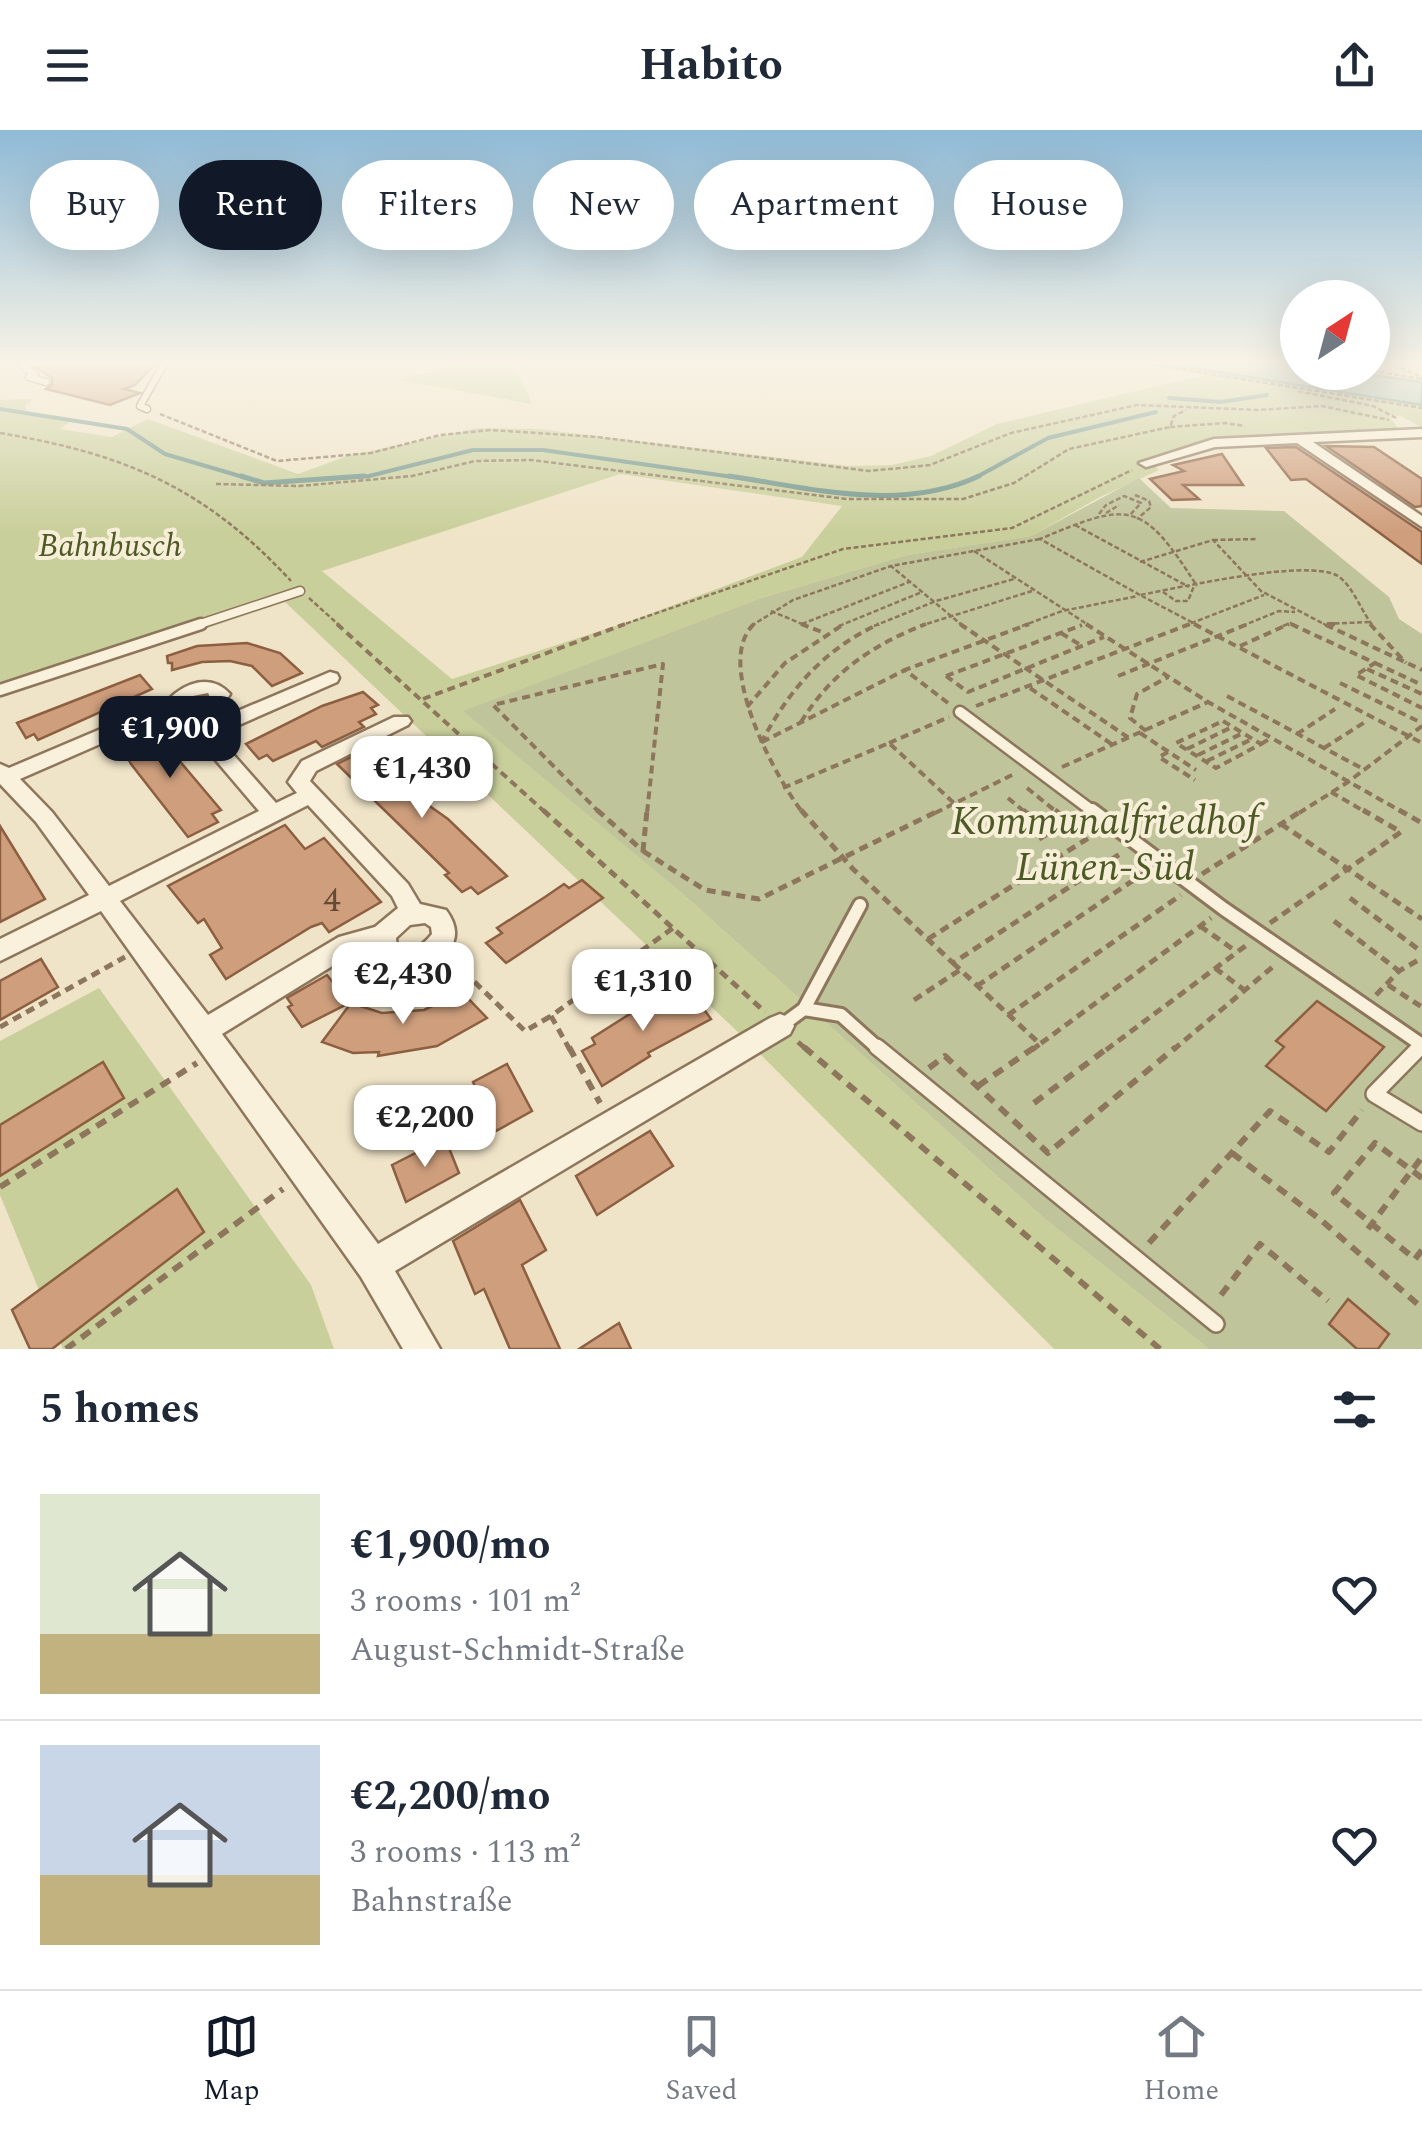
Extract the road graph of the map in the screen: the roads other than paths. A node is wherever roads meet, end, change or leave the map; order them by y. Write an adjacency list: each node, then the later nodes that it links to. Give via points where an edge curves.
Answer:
1 (1422, 433): 2 (street)
2 (1300, 438): 3 (street, via 1214,443); 4 (street)
3 (1146, 463)
4 (1422, 522)
5 (300, 590): 7 (lane)
6 (330, 678): 10 (street)
7 (0, 690)
8 (960, 712): 21 (lane, via 1190,885 1422,1046 1374,1094)
9 (401, 720): 12 (street, via 309,766 299,782)
10 (204, 734): 11 (street, via 184,709); 13 (street)
11 (3, 774): 14 (street)
12 (310, 796): 13 (street); 16 (street, via 400,890)
13 (272, 812): 14 (street)
14 (104, 897): 18 (street); 20 (street)
15 (860, 905): 19 (lane)
16 (413, 913): 17 (street); 17 (street, via 444,925 439,946 405,962 386,953)
17 (383, 935): 20 (street, via 348,944)
18 (0, 952)
19 (792, 1018): 22 (street); 23 (lane, via 841,1015)
20 (210, 1041): 22 (street)
21 (1422, 1123)
22 (373, 1265): 24 (street)
23 (1216, 1324)
24 (422, 1349)

